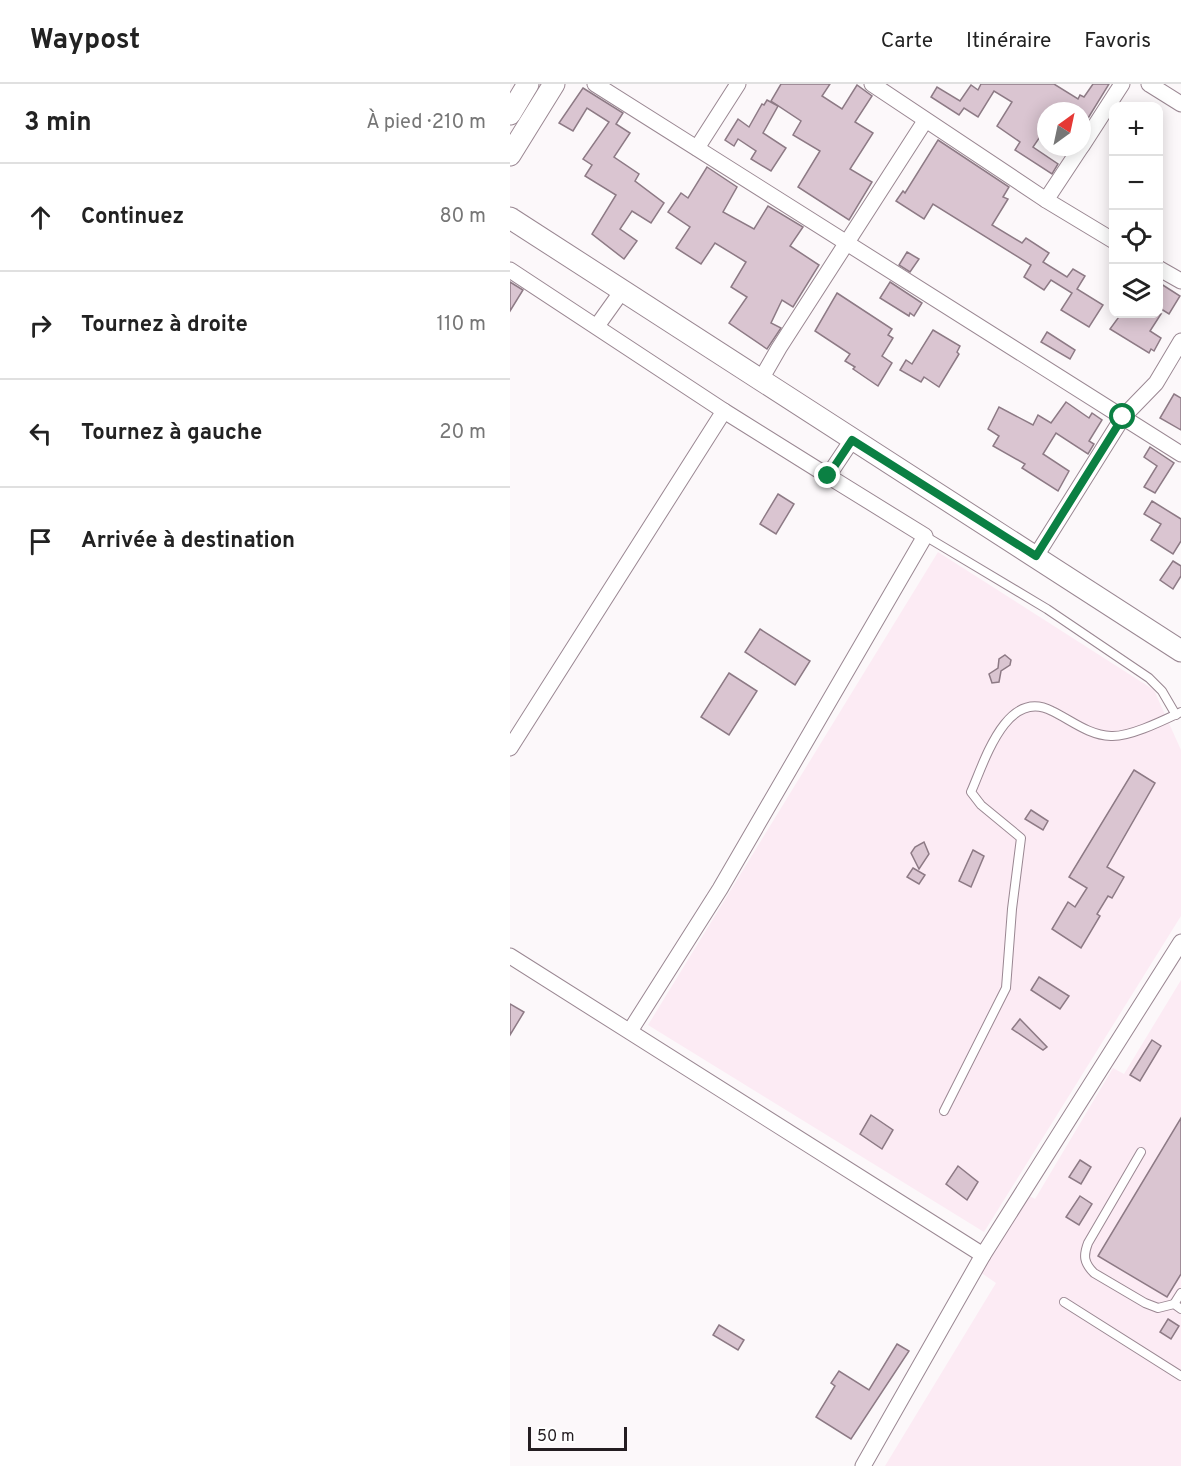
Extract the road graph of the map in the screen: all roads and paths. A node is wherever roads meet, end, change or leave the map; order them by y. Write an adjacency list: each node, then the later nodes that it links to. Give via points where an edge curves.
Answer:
1 (528, 84): 9 (street)
2 (554, 84): 13 (street)
3 (595, 84): 12 (street)
4 (738, 84): 12 (street)
5 (872, 84): 10 (street)
6 (1122, 84): 11 (street)
7 (1149, 84): 8 (street)
8 (1181, 104)
9 (510, 114)
10 (925, 121): 15 (street); 18 (street)
11 (1091, 132)
12 (697, 148): 18 (street)
13 (510, 155)
14 (1075, 156): 15 (street)
15 (1046, 200): 17 (street)
16 (510, 218): 22 (street)
17 (1109, 238)
18 (848, 243): 25 (street); 27 (street)
19 (510, 270): 23 (street)
20 (1163, 271): 21 (street)
21 (1181, 281)
22 (616, 299): 23 (street); 25 (street)
23 (599, 323): 26 (street)
24 (1181, 341): 27 (street, via 1155,383)
25 (760, 381): 28 (street)
26 (724, 411): 30 (street); 35 (street)
27 (1123, 417): 29 (street); 32 (street)
28 (846, 448): 30 (street); 32 (street)
29 (1181, 454)
30 (830, 473): 31 (street)
31 (925, 536): 34 (lane, via 1047,609 1141,672); 38 (street, via 720,889)
32 (1036, 556): 33 (street)
33 (1181, 651)
34 (1178, 713): 39 (lane, via 1112,736 1090,732 1049,709 1027,707 1007,719 998,733 971,792 1021,838 1006,988)
35 (510, 748)
36 (1181, 942): 41 (street)
37 (510, 956): 38 (street)
38 (630, 1031): 41 (street)
39 (945, 1111)
40 (1141, 1152): 44 (lane, via 1084,1256 1094,1273 1145,1303 1158,1308)
41 (983, 1255): 46 (street)
42 (1181, 1293): 44 (lane)
43 (1064, 1302): 45 (lane)
44 (1177, 1307)
45 (1181, 1376)
46 (862, 1466)

